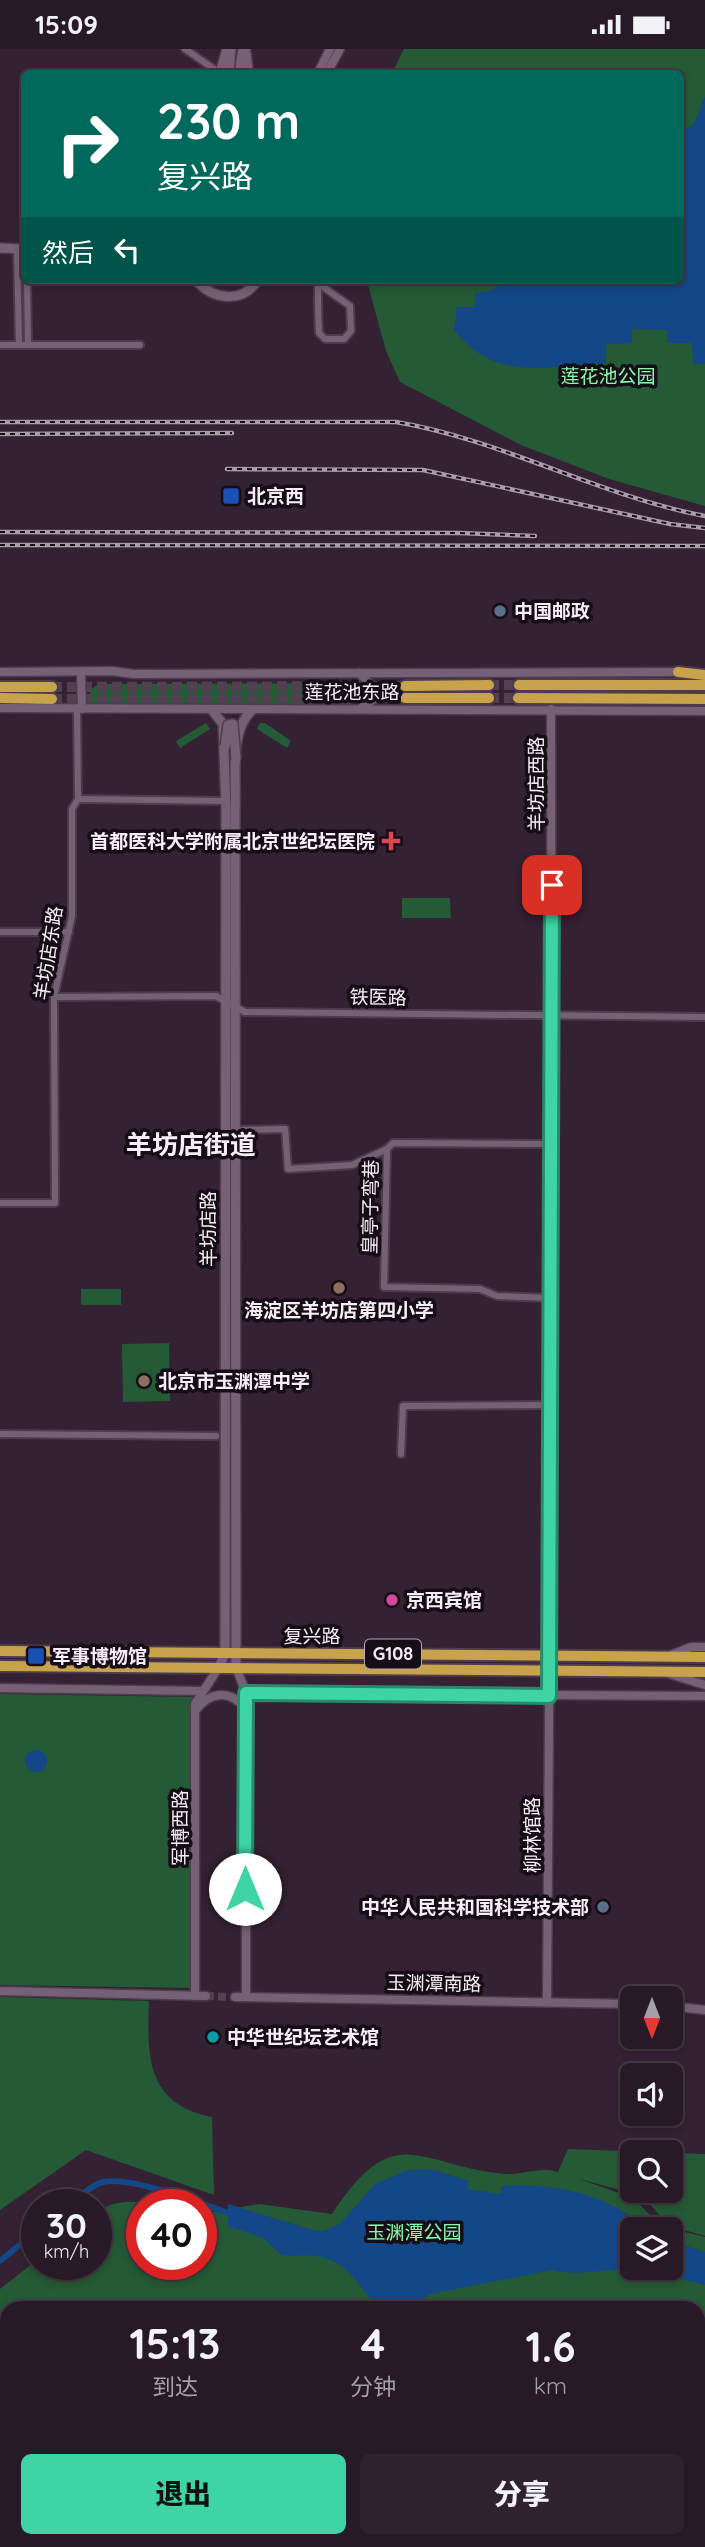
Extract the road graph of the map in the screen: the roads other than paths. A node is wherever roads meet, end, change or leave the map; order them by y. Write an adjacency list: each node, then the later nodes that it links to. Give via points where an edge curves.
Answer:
1 (185, 49): 6 (street)
2 (229, 49): 7 (main road); 8 (main road)
3 (245, 49): 9 (main road); 10 (street)
4 (330, 49): 11 (street)
5 (340, 49): 12 (street)
6 (215, 70)
7 (219, 70)
8 (229, 70)
9 (240, 70)
10 (248, 70)
11 (320, 70)
12 (329, 70)
13 (0, 249): 14 (main road)
14 (21, 249)
15 (22, 284): 22 (street)
16 (27, 284): 22 (street)
17 (200, 284): 18 (main road, via 226,297 247,292)
18 (254, 284)
19 (317, 284): 20 (street, via 319,333 325,339 345,339 351,331 349,306)
20 (321, 284)
21 (0, 345): 22 (street)
22 (23, 345): 23 (street)
23 (140, 345)
24 (0, 673): 28 (street, 莲花池东路); 29 (street, 莲花池东路)
25 (359, 673): 26 (street, 莲花池东路); 29 (street, 莲花池东路); 43 (street, via 373,684 375,695)
26 (678, 673): 27 (highway)
27 (705, 673)
28 (81, 674): 29 (street, 莲花池东路); 41 (street)
29 (134, 674)
30 (489, 685): 33 (highway, 莲花池东路)
31 (519, 685): 32 (highway)
32 (705, 685)
33 (405, 686)
34 (0, 687): 35 (highway, via 52,693)
35 (0, 698)
36 (405, 698): 37 (highway, 莲花池东路)
37 (489, 698)
38 (518, 698): 39 (highway)
39 (705, 699)
40 (0, 708): 41 (street, 莲花池东路)
41 (79, 709): 45 (street, 莲花池东路); 49 (street, 羊坊店东路)
42 (551, 709): 43 (street, 莲花池东路); 44 (street, 莲花池东路); 55 (street, 羊坊店西路)
43 (358, 710): 46 (street, 莲花池东路)
44 (705, 711)
45 (215, 712): 46 (street, 莲花池东路); 47 (main road, 羊坊店路, bridge, via 223,724)
46 (249, 713): 48 (main road, 羊坊店路, bridge, via 240,728)
47 (225, 746): 48 (main road, bridge, via 228,725 233,724); 50 (main road, 羊坊店路)
48 (236, 759): 54 (main road, 羊坊店路)
49 (78, 799): 50 (street); 52 (street, 羊坊店东路, via 72,809)
50 (226, 801): 54 (main road, 羊坊店路)
51 (0, 932): 52 (street)
52 (69, 932): 53 (street, 羊坊店东路)
53 (54, 997): 54 (street, 铁医路, via 216,996); 60 (street, 羊坊店东路, via 55,1203)
54 (231, 1004): 55 (street, 铁医路, via 245,1012); 57 (main road, 羊坊店路); 68 (main road, 羊坊店路)
55 (552, 1017): 56 (street, 铁医路); 58 (street, 羊坊店西路)
56 (705, 1017)
57 (236, 1130): 59 (street, 皇亭子弯巷, via 285,1129 288,1169 352,1165); 68 (main road, 羊坊店路)
58 (552, 1144): 59 (street, via 394,1143); 61 (street, 羊坊店西路)
59 (387, 1149): 61 (street, 皇亭子弯巷, via 384,1287 480,1289 497,1296)
60 (0, 1203)
61 (552, 1298): 62 (street, 羊坊店西路)
62 (552, 1405): 65 (street, via 403,1406); 69 (street, 羊坊店西路)
63 (0, 1434): 64 (street)
64 (216, 1436)
65 (401, 1454)
66 (705, 1647): 70 (street, 复兴路)
67 (0, 1651): 68 (highway, 复兴路 / G108)
68 (231, 1653): 69 (highway, 复兴路 / G108); 73 (main road, 羊坊店路); 74 (main road)
69 (549, 1655): 70 (highway, 复兴路 / G108); 75 (street, 羊坊店西路)
70 (666, 1657): 71 (highway, 复兴路 / G108)
71 (705, 1657)
72 (0, 1666): 73 (highway, 复兴路 / G108)
73 (219, 1667): 74 (highway, 复兴路 / G108); 80 (street, 军博西路)
74 (236, 1667): 75 (highway, 复兴路 / G108); 81 (street)
75 (549, 1670): 76 (highway, 复兴路 / G108); 82 (street, 柳林馆路)
76 (664, 1672): 77 (highway, 复兴路 / G108); 78 (street, 复兴路)
77 (705, 1672)
78 (705, 1685)
79 (0, 1688): 80 (street)
80 (201, 1691): 85 (street, 军博西路)
81 (246, 1693): 82 (street); 84 (street)
82 (549, 1696): 83 (street); 91 (street, 柳林馆路)
83 (705, 1696)
84 (246, 1709): 85 (street, via 234,1697 218,1694); 90 (street)
85 (195, 1711): 87 (street, 军博西路)
86 (0, 1991): 87 (street)
87 (195, 1996): 88 (street)
88 (206, 1996)
89 (235, 1997): 90 (street, 玉渊潭南路)
90 (246, 1997): 91 (street, 玉渊潭南路)
91 (547, 2001): 92 (street, 玉渊潭南路)
92 (620, 2004)
93 (683, 2007): 94 (street)
94 (705, 2010)

